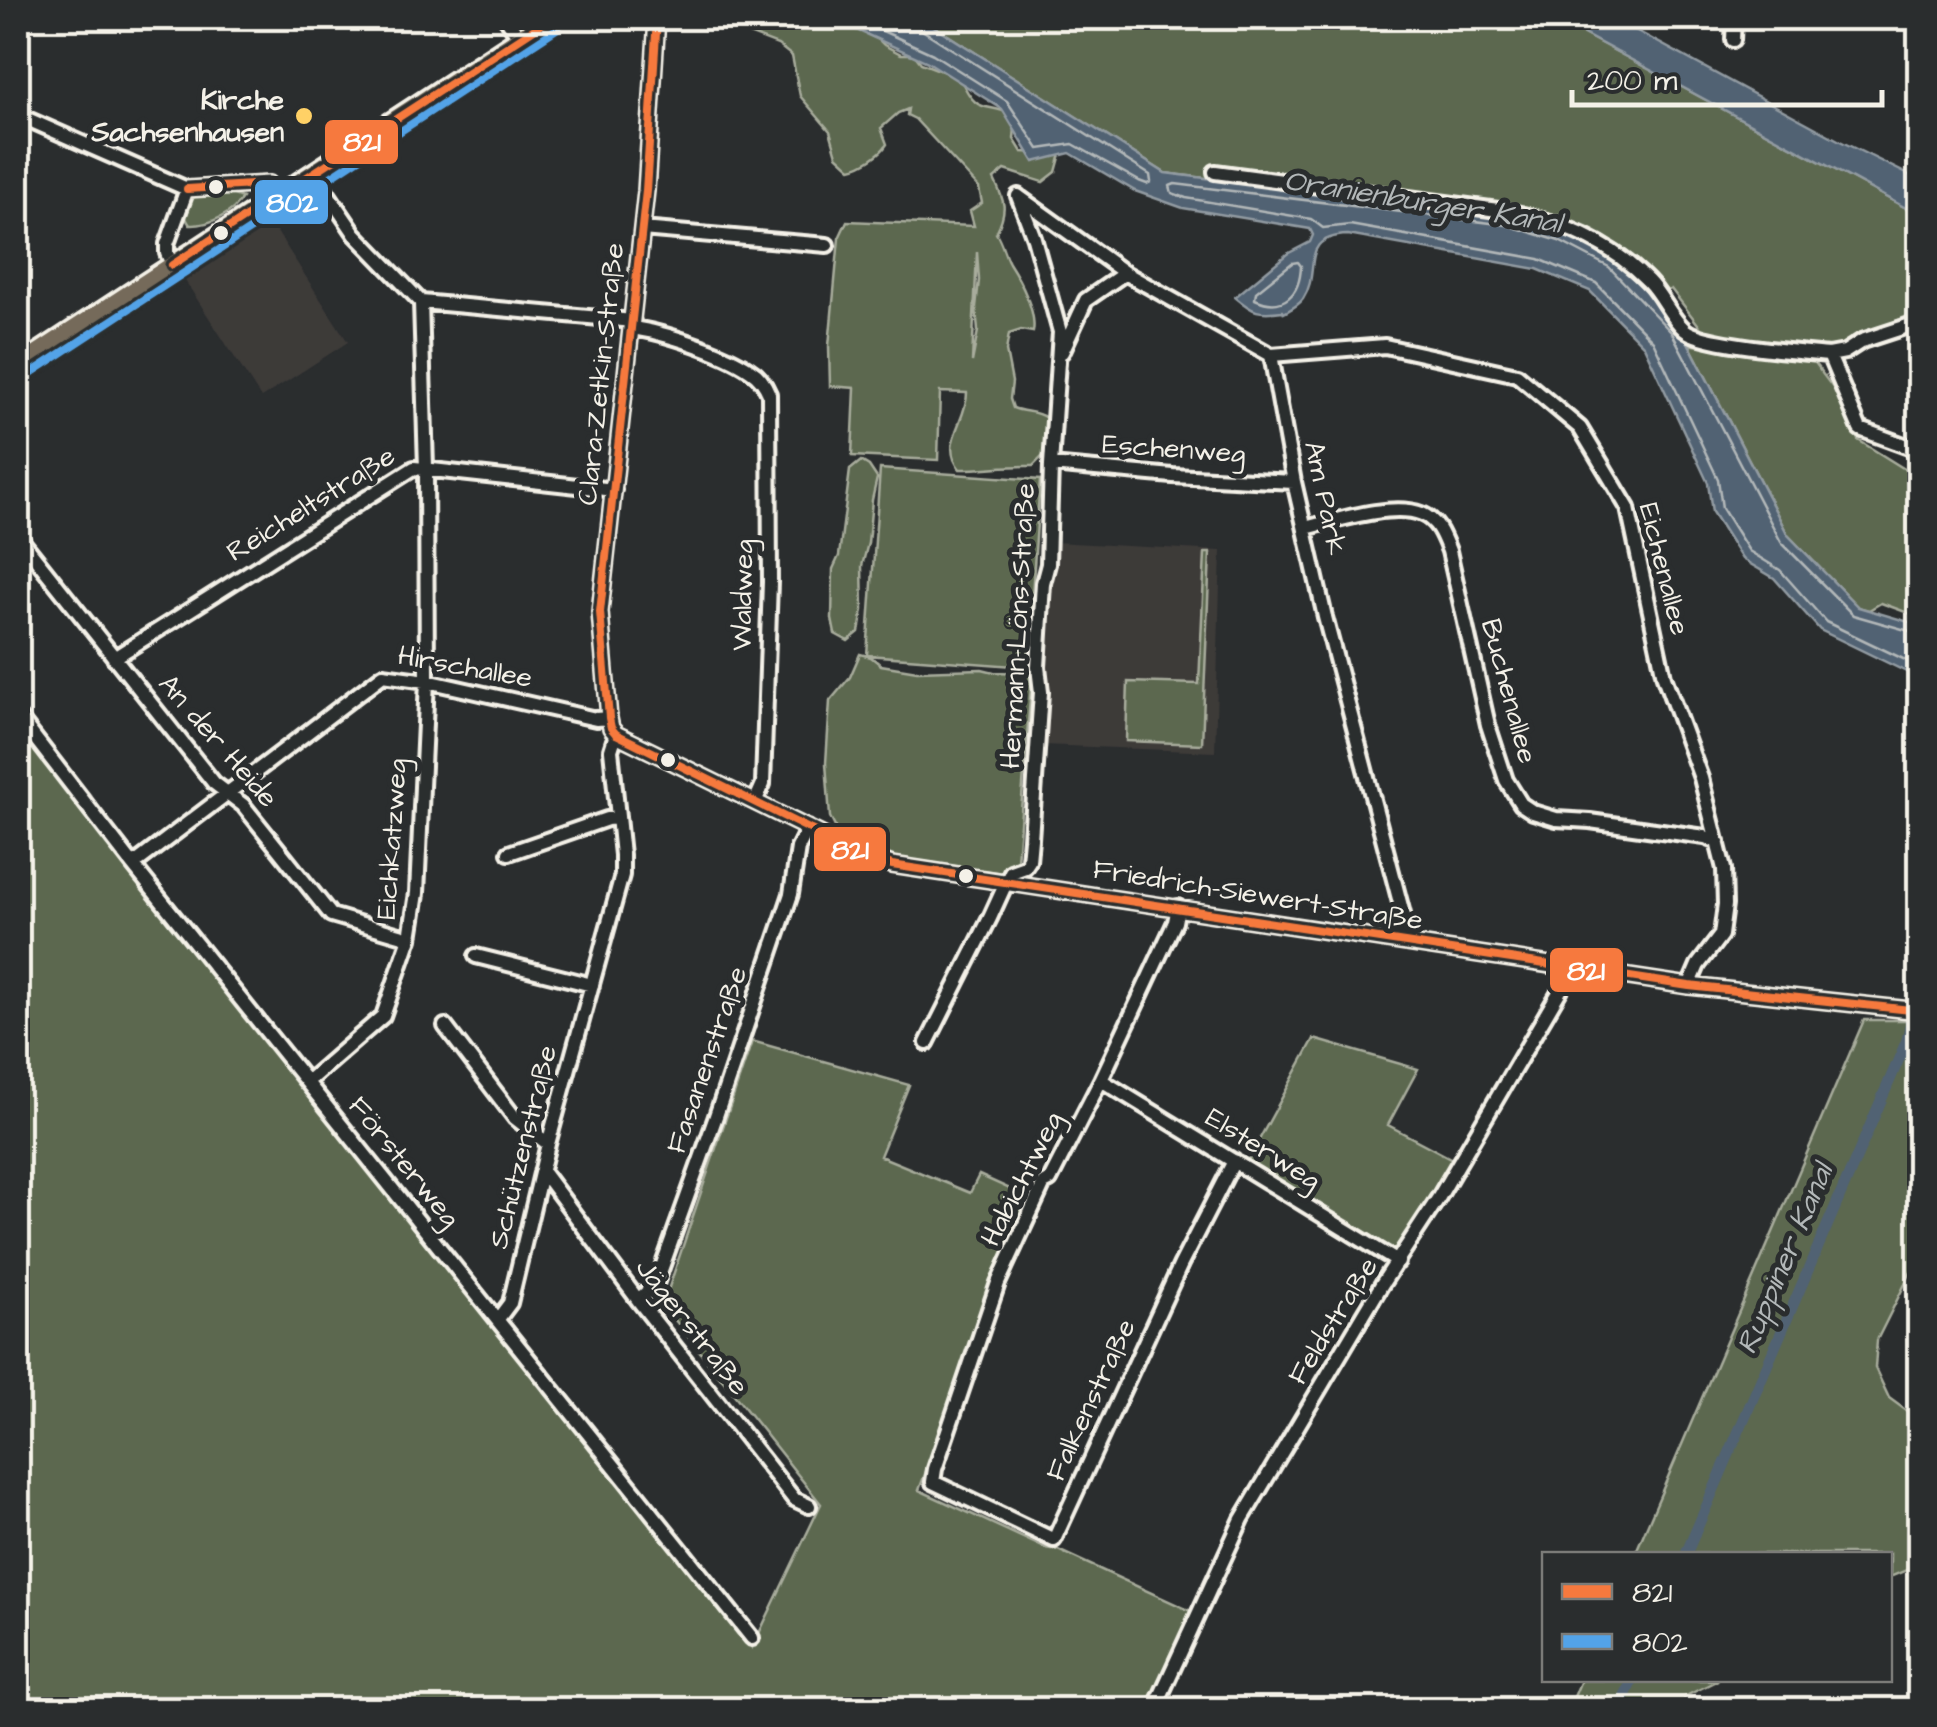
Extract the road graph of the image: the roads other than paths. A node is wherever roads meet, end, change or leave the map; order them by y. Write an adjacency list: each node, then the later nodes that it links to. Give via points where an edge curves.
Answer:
1 (506, 18): 5 (street)
2 (551, 18): 5 (main road)
3 (657, 18): 12 (street, Clara-Zetkin-Straße)
4 (1734, 18): 6 (street)
5 (519, 37): 8 (main road)
6 (1733, 40)
7 (18, 116): 10 (street)
8 (313, 172): 11 (main road); 16 (street, via 355,234)
9 (1215, 172): 20 (street, via 1528,214 1622,256 1686,332)
10 (187, 189): 11 (street, via 269,184); 14 (street, via 167,244)
11 (277, 196): 14 (main road)
12 (642, 229): 13 (street); 18 (street, Clara-Zetkin-Straße)
13 (827, 245)
14 (172, 265): 22 (main road)
15 (1125, 273): 19 (street); 21 (street, Hermann-Löns-Straße, via 1086,300); 21 (street, Hermann-Löns-Straße, via 1018,196 1058,319)
16 (422, 302): 18 (street); 25 (street, Eichkatzweg)
17 (1920, 322): 20 (street)
18 (632, 325): 27 (street, Clara-Zetkin-Straße); 36 (street, Waldweg, via 750,370 771,402 763,784)
19 (1271, 355): 26 (street, Am Park); 39 (street, Eichenallee, via 1385,346 1517,375 1580,428 1628,508 1664,677)
20 (1829, 355): 23 (street, via 1860,429)
21 (1058, 358): 24 (street, Hermann-Löns-Straße)
22 (18, 366)
23 (1920, 451)
24 (1051, 466): 26 (street, Eschenweg); 42 (street, Hermann-Löns-Straße, via 1029,862)
25 (426, 468): 27 (street, Reicheltstraße); 30 (street, Reicheltstraße, via 414,468); 31 (street, Eichkatzweg)
26 (1294, 482): 28 (street, Am Park)
27 (614, 490): 33 (street, Clara-Zetkin-Straße, via 600,612)
28 (1305, 528): 39 (street, Buchenallee, via 1402,510 1438,526 1506,780 1532,812); 45 (street, Am Park, via 1404,914)
29 (18, 536): 30 (street, An der Heide)
30 (114, 658): 35 (street, An der Heide)
31 (427, 681): 33 (street, Hirschallee); 35 (street, Hirschallee, via 383,675); 44 (street, Eichkatzweg)
32 (18, 716): 41 (street, Försterweg)
33 (609, 718): 34 (street, Clara-Zetkin-Straße)
34 (616, 734): 36 (street, Friedrich-Siewert-Straße); 37 (street, Schützenstraße, via 611,750)
35 (229, 793): 41 (street, Hirschallee); 44 (street, An der Heide, via 331,915)
36 (755, 802): 38 (street, Friedrich-Siewert-Straße)
37 (618, 818): 40 (street); 48 (street, Schützenstraße, via 622,875)
38 (808, 828): 42 (street, Friedrich-Siewert-Straße, via 892,864); 59 (street, Fasanenstraße, via 656,1284)
39 (1718, 842): 49 (street, Eichenallee, via 1725,892 1721,935)
40 (508, 854)
41 (134, 865): 54 (street, Försterweg)
42 (1005, 882): 43 (street, Friedrich-Siewert-Straße); 52 (street, Hermann-Löns-Straße)
43 (1178, 907): 45 (street, Friedrich-Siewert-Straße); 53 (street, Habichtweg)
44 (410, 938): 54 (street, Eichkatzweg, via 383,1016)
45 (1400, 941): 47 (street, Friedrich-Siewert-Straße)
46 (476, 956): 48 (street)
47 (1570, 968): 49 (street, Friedrich-Siewert-Straße); 58 (street, Feldstraße)
48 (592, 985): 55 (street, Schützenstraße)
49 (1689, 986): 50 (street, Friedrich-Siewert-Straße)
50 (1920, 1011)
51 (445, 1026): 55 (street, via 514,1118)
52 (926, 1043)
53 (1101, 1080): 56 (street, Elsterweg); 61 (street, Habichtweg, via 998,1284)
54 (307, 1082): 60 (street, Försterweg)
55 (548, 1144): 57 (street, Schützenstraße)
56 (1234, 1161): 58 (street, Elsterweg); 61 (street, Falkenstraße, via 1054,1540)
57 (542, 1171): 59 (street, Jägerstraße); 60 (street, Schützenstraße, via 510,1304)
58 (1398, 1262): 64 (street, Feldstraße, via 1242,1519)
59 (638, 1300): 62 (street, Jägerstraße, via 794,1499)
60 (498, 1319): 63 (street, Försterweg)
61 (933, 1482)
62 (810, 1506)
63 (752, 1638)
64 (1154, 1710)

